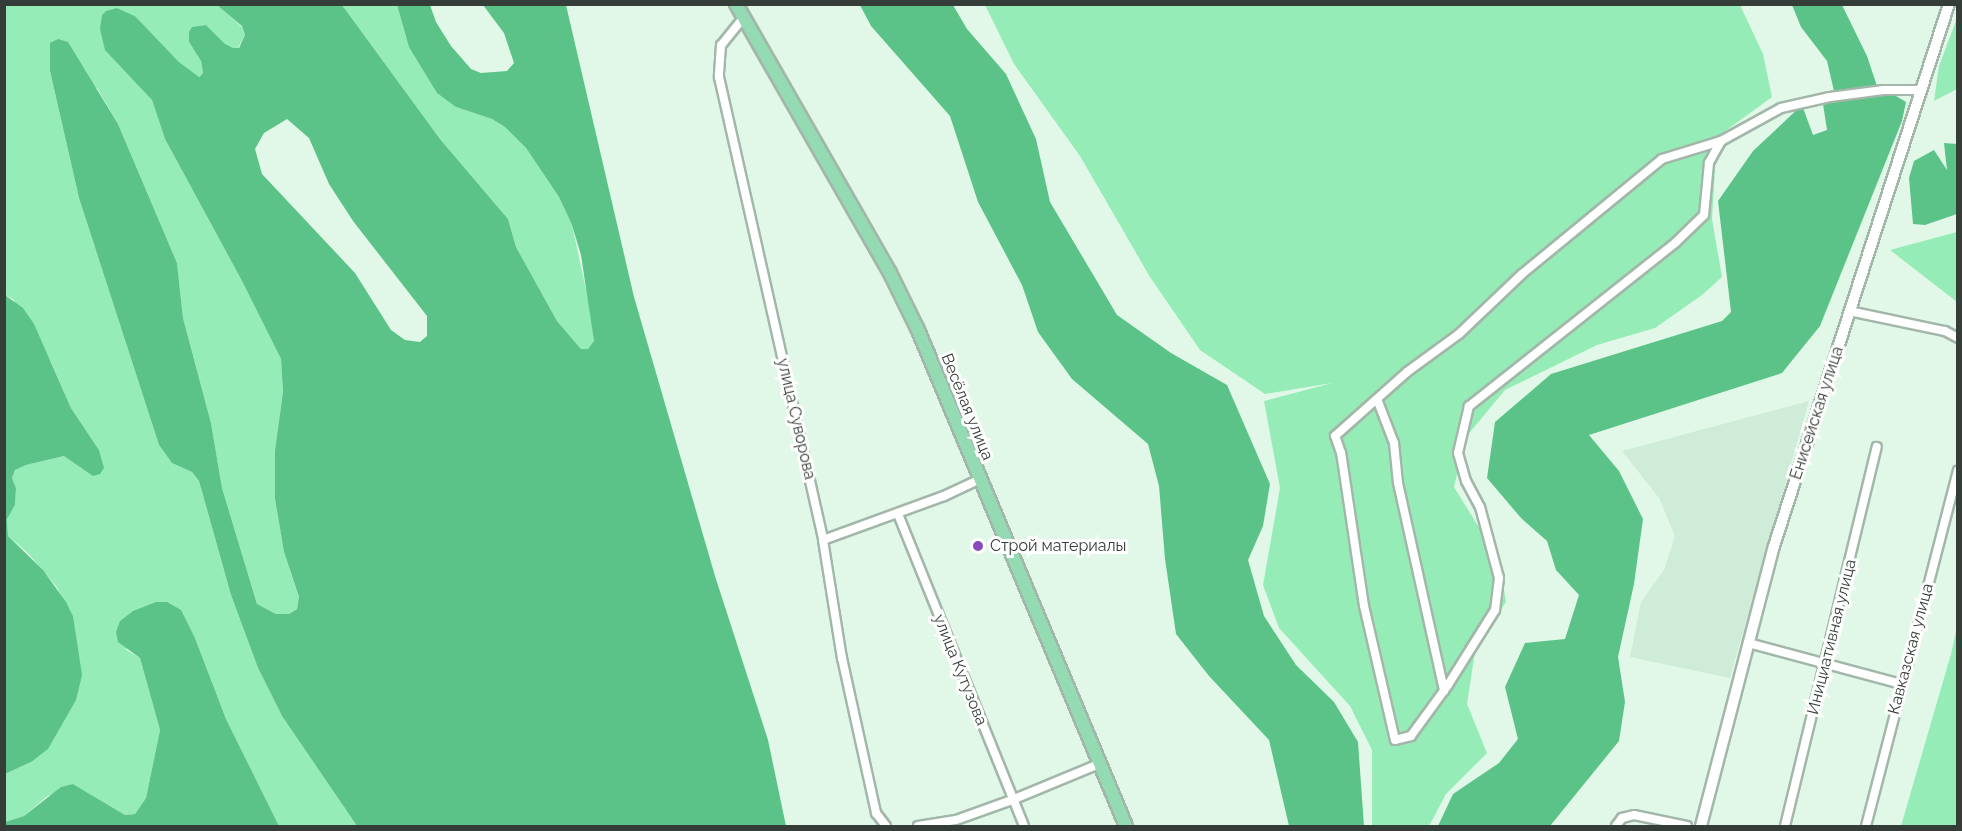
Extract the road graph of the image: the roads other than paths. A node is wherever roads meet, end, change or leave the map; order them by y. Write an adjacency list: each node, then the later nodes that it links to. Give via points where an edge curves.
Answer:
1 (736, 4): 3 (main road, Весёлая улица)
2 (1949, 4): 4 (street, Енисейская улица)
3 (744, 17): 11 (main road, Весёлая улица, via 890,273 918,330); 13 (street, улица Суворова, via 721,45 719,77)
4 (1922, 90): 5 (street, via 1830,97 1781,108); 6 (street, Енисейская улица)
5 (1721, 141): 8 (street, via 1662,159 1522,274 1459,334); 17 (street, via 1709,163 1704,215 1675,243 1469,406 1458,453 1466,481 1480,507 1498,578 1495,610)
6 (1849, 311): 7 (street, via 1945,331); 14 (street, Енисейская улица, via 1774,546)
7 (1958, 338)
8 (1377, 399): 17 (street, via 1394,443 1398,483); 17 (street, via 1335,436 1341,453 1364,606 1395,740 1411,736)
9 (1877, 447): 15 (street, Инициативная улица)
10 (1958, 471): 16 (street, Кавказская улица)
11 (979, 480): 12 (street); 18 (main road, Весёлая улица)
12 (898, 514): 13 (street); 19 (street, улица Кутузова)
13 (823, 540): 20 (street, улица Суворова, via 842,658 874,804)
14 (1748, 643): 15 (street); 26 (street, Енисейская улица)
15 (1826, 664): 16 (street); 27 (street, Инициативная улица)
16 (1901, 684): 28 (street, Кавказская улица)
17 (1444, 691)
18 (1100, 764): 19 (street); 23 (main road, Весёлая улица)
19 (1012, 800): 21 (street, via 956,820); 22 (street, улица Кутузова)
20 (886, 826)
21 (918, 826)
22 (1024, 826)
23 (1126, 826)
24 (1616, 826): 25 (street, via 1622,818 1634,815)
25 (1687, 826)
26 (1701, 826)
27 (1785, 826)
28 (1866, 826)

